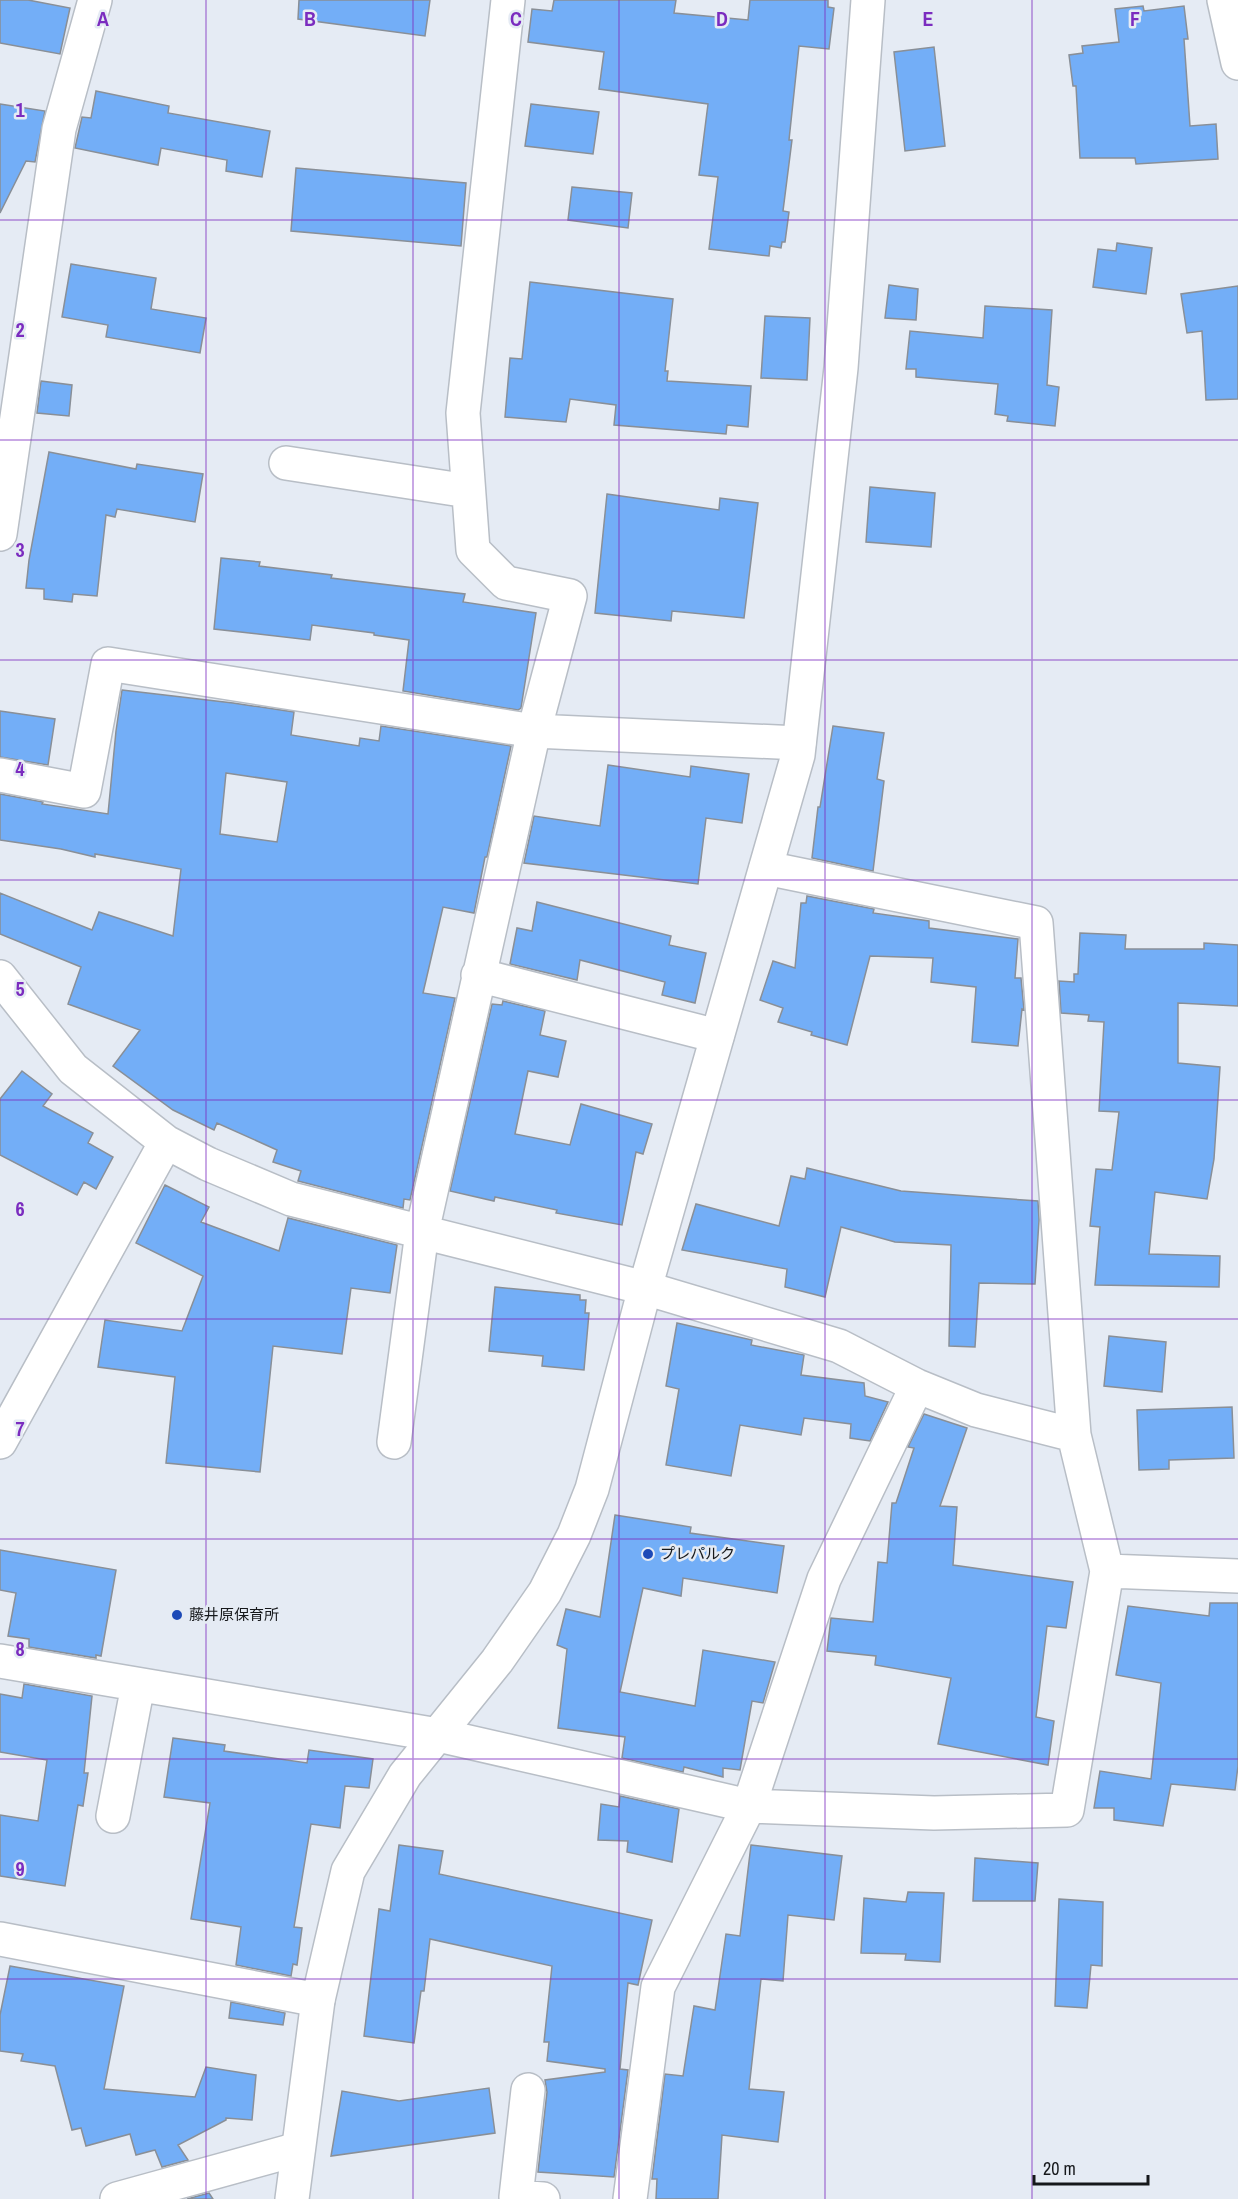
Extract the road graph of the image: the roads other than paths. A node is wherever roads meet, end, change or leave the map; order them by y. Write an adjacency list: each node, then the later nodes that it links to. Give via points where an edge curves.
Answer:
1 (94, 0): 8 (street, via 59,129)
2 (508, 0): 7 (street, via 463,413)
3 (868, 0): 10 (street, via 841,368)
4 (1224, 0): 5 (street)
5 (1238, 63)
6 (286, 463): 7 (street)
7 (468, 491): 9 (street, via 473,550 506,583 570,596)
8 (0, 534)
9 (534, 731): 10 (street); 11 (street, via 108,664 84,791); 13 (street)
10 (799, 743): 12 (street)
11 (0, 775)
12 (766, 868): 15 (street); 20 (street, via 1036,923)
13 (478, 975): 15 (street); 17 (street)
14 (0, 977): 16 (street, via 73,1069)
15 (717, 1036): 18 (street)
16 (166, 1142): 17 (street, via 291,1199); 21 (street)
17 (422, 1232): 18 (street); 22 (street)
18 (645, 1288): 19 (street, via 839,1346); 27 (street, via 591,1489 574,1534 545,1592)
19 (917, 1386): 20 (street, via 976,1410); 28 (street, via 824,1579)
20 (1074, 1435): 23 (street)
21 (0, 1442)
22 (394, 1442)
23 (1107, 1571): 24 (street); 28 (street, via 1067,1810 934,1813)
24 (1238, 1576)
25 (0, 1661): 26 (street)
26 (138, 1684): 27 (street); 29 (street)
27 (438, 1735): 28 (street); 31 (street, via 405,1775 348,1871)
28 (749, 1806): 37 (street, via 658,1987)
29 (113, 1816)
30 (0, 1939): 31 (street)
31 (318, 2000): 33 (street)
32 (528, 2090): 36 (street, via 516,2197)
33 (298, 2149): 34 (street); 35 (street)
34 (117, 2199)
35 (292, 2199)
36 (543, 2199)
37 (630, 2199)

